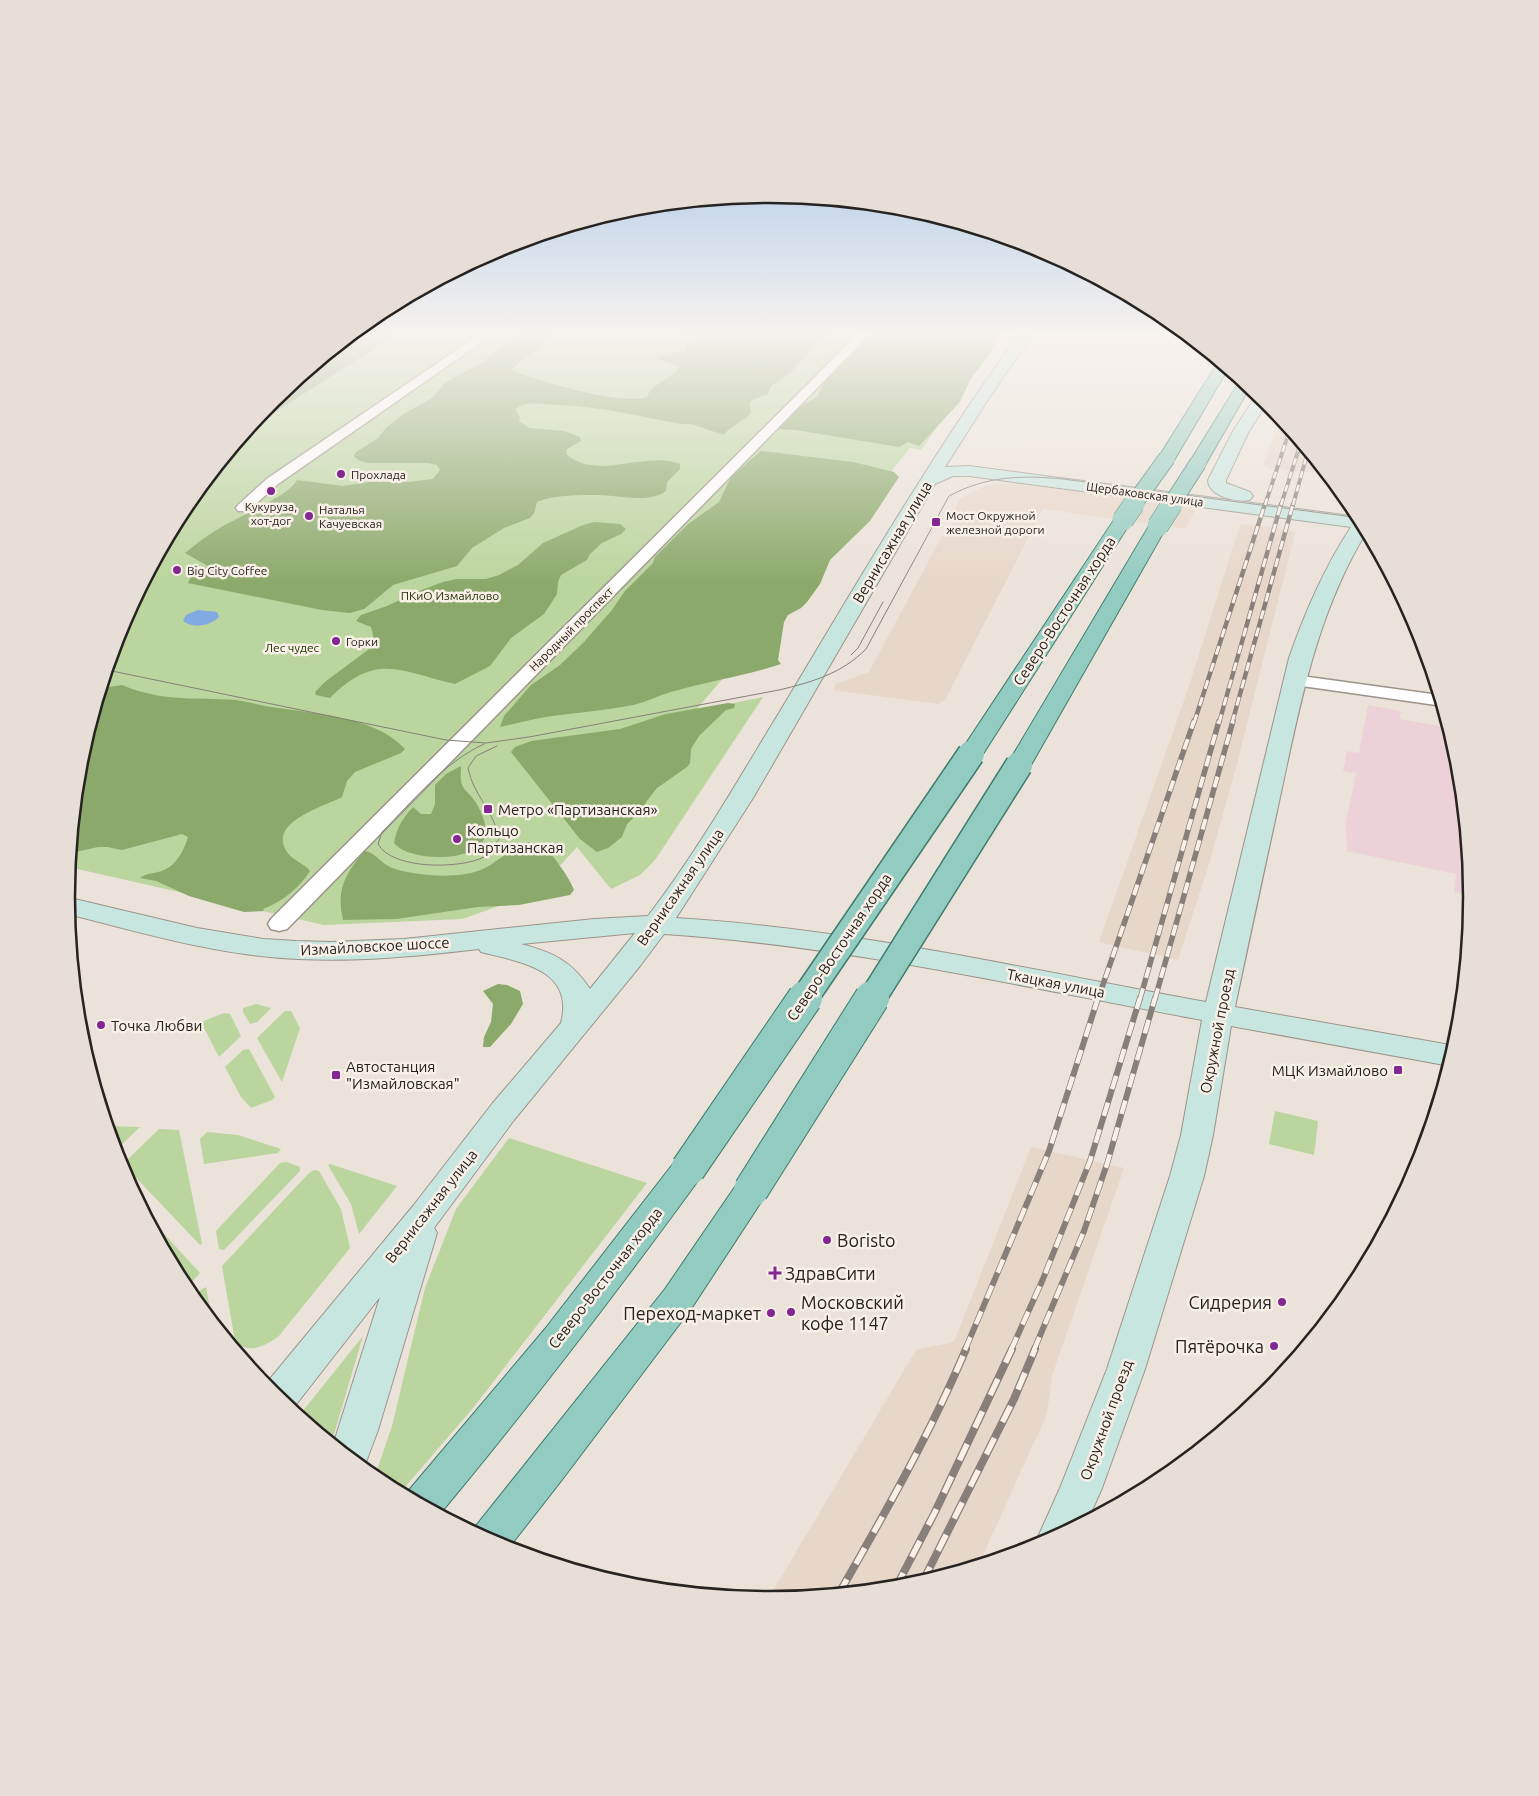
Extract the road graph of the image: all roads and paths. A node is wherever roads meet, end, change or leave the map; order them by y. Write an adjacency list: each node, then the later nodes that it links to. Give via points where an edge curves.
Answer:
1 (366, 418): 10 (street, via 273,482)
2 (781, 418): 17 (street, Народный проспект)
3 (967, 418): 7 (main road, Вернисажная улица)
4 (1191, 418): 26 (main road, Северо-Восточная хорда, bridge, via 971,754 688,1169 610,1274)
5 (1225, 418): 28 (main road, bridge, via 1019,765 751,1190 678,1299 548,1469)
6 (1250, 418): 9 (main road, via 1217,480 1221,489)
7 (944, 454): 8 (main road, Вернисажная улица); 9 (main road, Щербаковская улица)
8 (929, 480): 12 (main road, Щербаковская улица, via 950,471 969,471); 18 (main road, Вернисажная улица, via 740,798)
9 (1244, 496): 11 (main road, Щербаковская улица)
10 (243, 508)
11 (1345, 510)
12 (1353, 522)
13 (1359, 531): 14 (main road, Окружной проезд, via 1312,618)
14 (1294, 680): 15 (street); 20 (main road, Окружной проезд)
15 (1435, 700)
16 (75, 907): 19 (main road, Измайловское шоссе, via 184,934 275,949 334,951)
17 (279, 924)
18 (656, 925): 19 (main road, Измайловское шоссе); 20 (main road, Ткацкая улица, via 797,938 909,955); 21 (main road, Вернисажная улица)
19 (473, 941): 21 (main road, via 528,955 556,968 576,990 579,1004)
20 (1218, 1014): 22 (main road, Ткацкая улица); 27 (main road, Окружной проезд, via 1187,1176 1126,1369)
21 (576, 1024): 23 (main road, Вернисажная улица, via 503,1112)
22 (1446, 1055)
23 (425, 1215): 24 (main road, Вернисажная улица); 25 (main road)
24 (282, 1393)
25 (350, 1451)
26 (425, 1501)
27 (1064, 1527)
28 (493, 1535)

